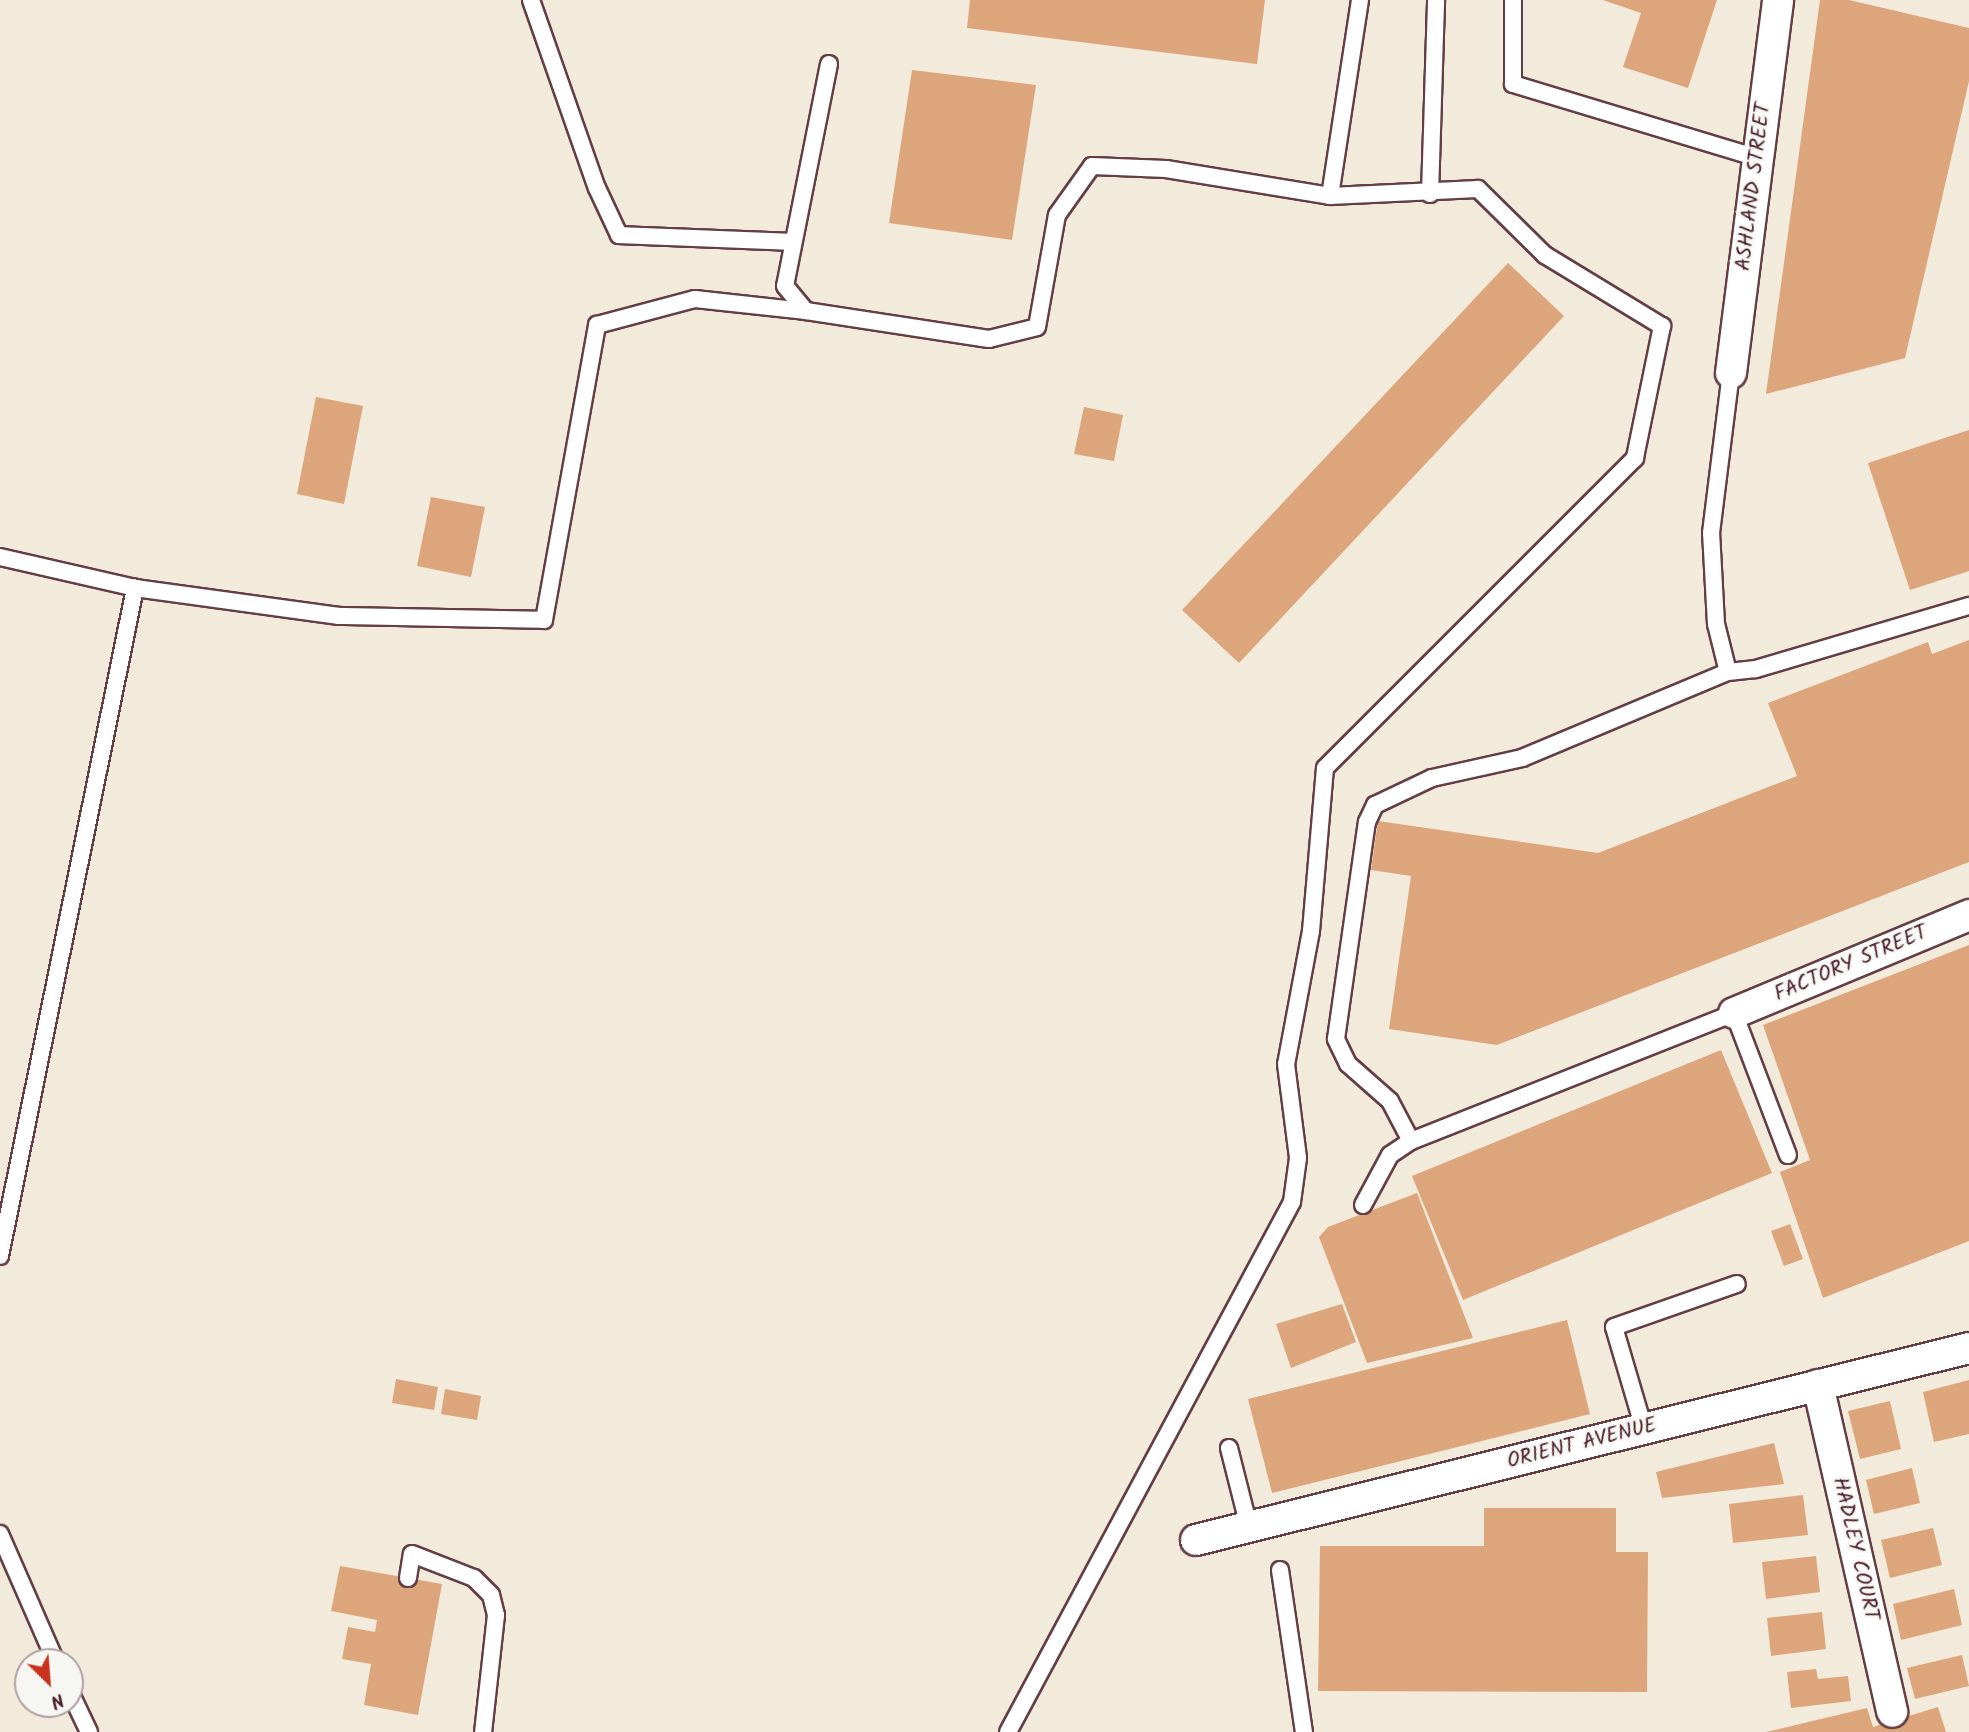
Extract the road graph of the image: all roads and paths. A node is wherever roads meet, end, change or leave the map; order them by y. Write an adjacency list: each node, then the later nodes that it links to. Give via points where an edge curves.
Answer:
1 (531, 0): 10 (lane, via 597,188 619,235)
2 (1360, 0): 9 (lane)
3 (1436, 0): 8 (lane)
4 (1513, 0): 7 (lane, via 1513,84)
5 (1778, 0): 7 (street, ASHLAND STREET)
6 (829, 64): 10 (lane)
7 (1758, 158): 12 (street, ASHLAND STREET)
8 (1430, 194): 9 (lane); 36 (lane, via 1478,189 1545,255 1662,326 1635,458 1325,768 1311,931 1286,1064 1298,1158 1292,1202)
9 (1330, 196): 11 (lane, via 1166,169 1093,166 1057,215 1037,327 989,339)
10 (793, 242): 11 (lane, via 785,286)
11 (806, 311): 14 (lane, via 695,299 597,325 544,620 339,616)
12 (1731, 373): 16 (lane, via 1711,533 1716,624)
13 (0, 556): 14 (lane)
14 (135, 588): 22 (lane)
15 (1969, 606): 16 (lane, via 1756,669)
16 (1728, 672): 19 (lane, via 1522,758 1418,783 1384,798 1370,813 1336,1039 1348,1063 1390,1101)
17 (1969, 915): 18 (street, FACTORY STREET)
18 (1734, 1013): 19 (lane); 20 (lane)
19 (1411, 1141): 21 (lane, via 1390,1155)
20 (1788, 1155)
21 (1363, 1205)
22 (0, 1256)
23 (1737, 1284): 26 (lane, via 1614,1327)
24 (1969, 1348): 25 (street, ORIENT AVENUE)
25 (1818, 1385): 26 (street, ORIENT AVENUE); 34 (street, HADLEY COURT)
26 (1644, 1429): 28 (street, ORIENT AVENUE)
27 (1229, 1448): 28 (lane)
28 (1249, 1527): 30 (street, ORIENT AVENUE)
29 (0, 1534): 33 (lane)
30 (1196, 1540)
31 (1280, 1570): 37 (lane)
32 (408, 1578): 35 (lane, via 412,1554 474,1578 491,1595 496,1615)
33 (50, 1648)
34 (1892, 1712)
35 (483, 1732)
36 (1008, 1732)
37 (1304, 1732)

